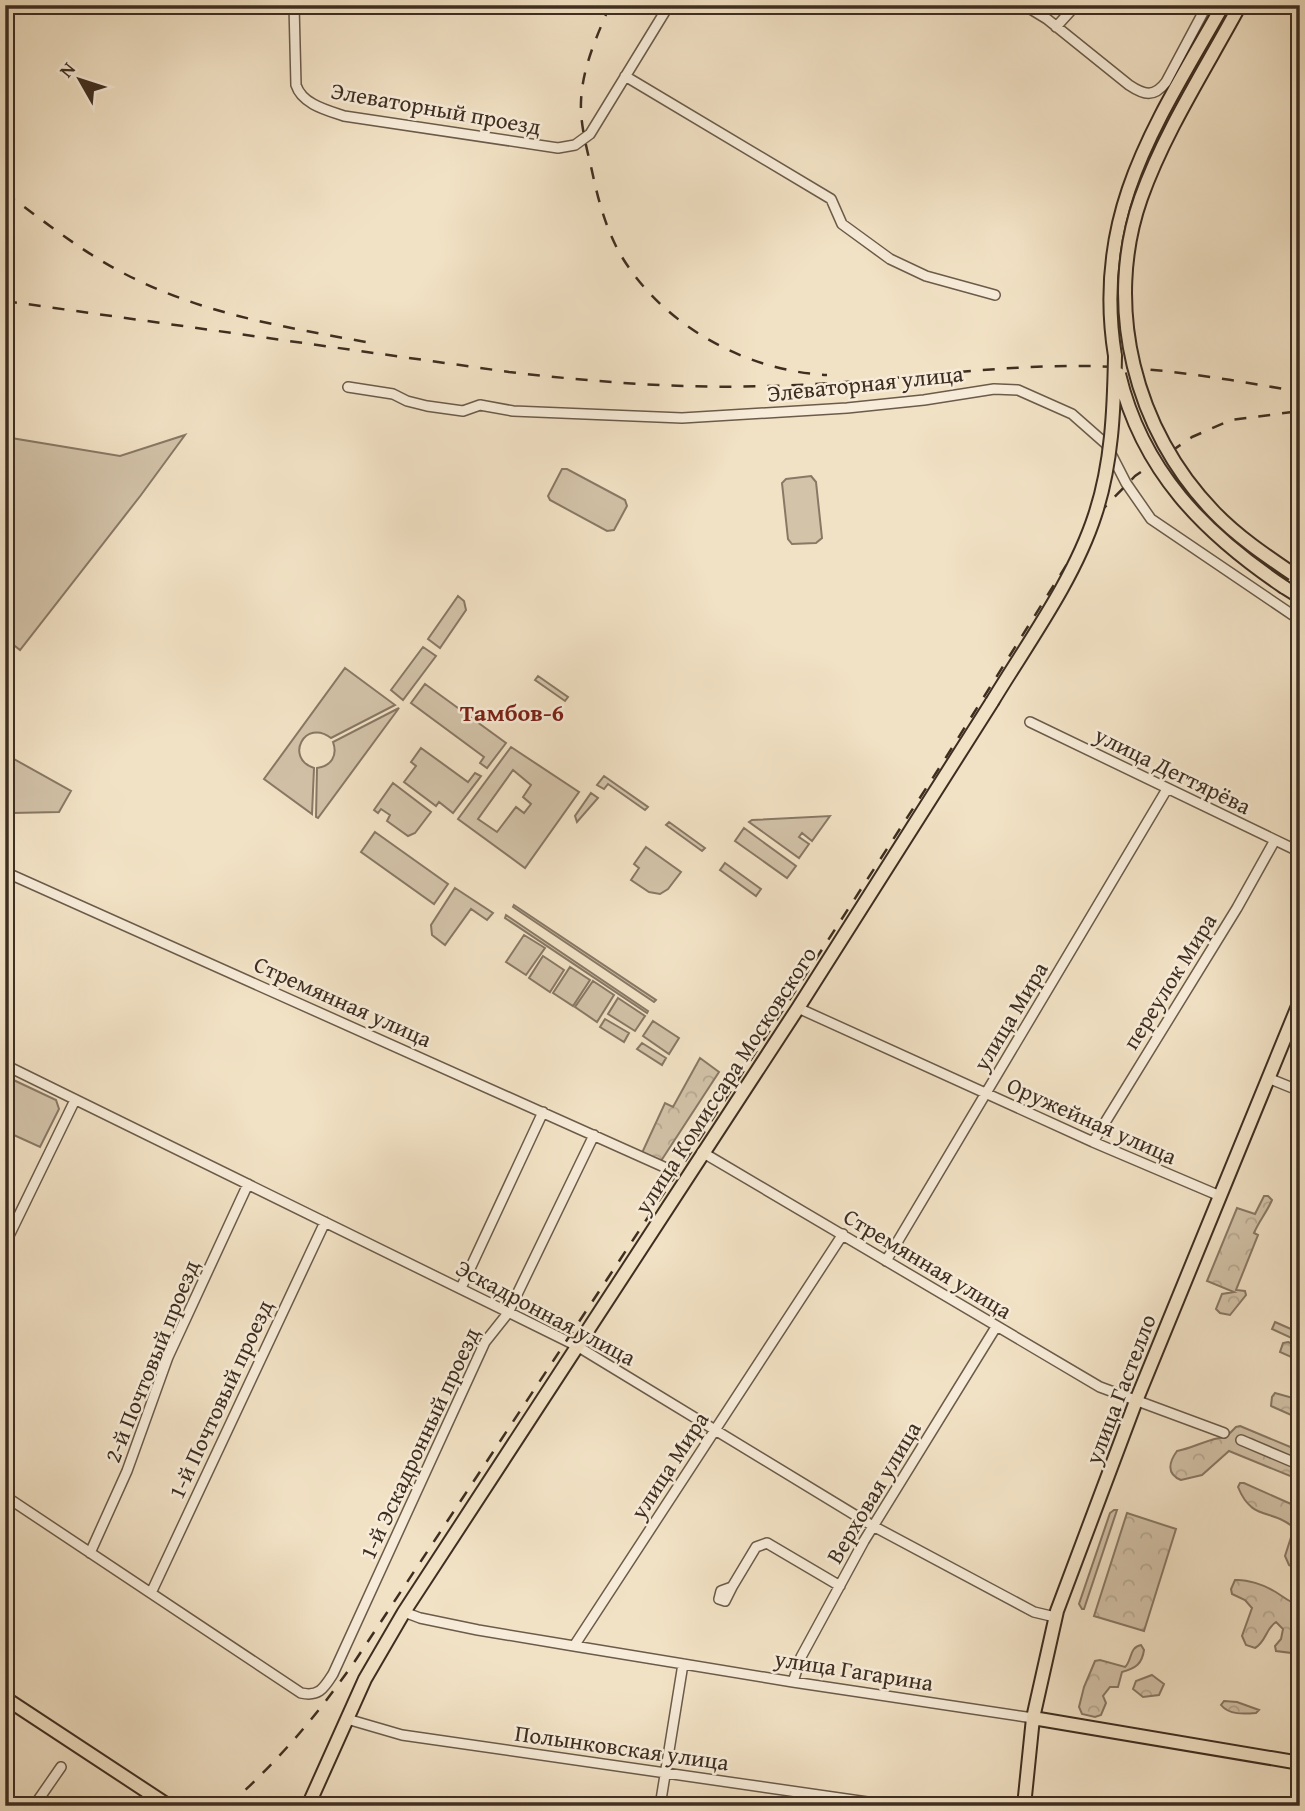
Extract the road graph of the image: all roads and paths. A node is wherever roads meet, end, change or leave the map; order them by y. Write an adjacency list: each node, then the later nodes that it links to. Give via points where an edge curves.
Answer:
1 (294, 5): 9 (street, Элеваторный проезд, via 296,85 302,96 319,107 344,116 566,148 592,131)
2 (669, 5): 9 (street)
3 (1024, 5): 8 (street)
4 (1076, 5): 8 (street)
5 (1207, 5): 8 (street, via 1166,82 1152,94 1139,92)
6 (1223, 5): 11 (main road, via 1146,145 1127,191 1115,233 1110,284)
7 (1240, 5): 13 (main road, bridge, via 1141,198 1127,262 1126,318 1140,392 1176,466 1227,525)
8 (1056, 27)
9 (625, 76): 10 (street, via 831,200 842,224 890,259 926,276)
10 (995, 295)
11 (1115, 356): 14 (main road, bridge, via 1140,435 1172,487 1215,535); 22 (main road, улица Комиссара Московского, bridge, via 1107,470 1081,550 992,702)
12 (348, 387): 15 (street, Элеваторная улица, via 463,411 480,405 513,411 682,418 847,408 994,389 1018,390 1072,414 1107,444 1126,483 1152,519)
13 (1296, 576)
14 (1300, 597)
15 (1300, 620)
16 (1030, 722): 17 (street, улица Дегтярёва)
17 (1167, 789): 18 (street, улица Дегтярёва); 26 (street, улица Мира)
18 (1275, 839): 19 (street, улица Дегтярёва); 30 (street, переулок Мира)
19 (1300, 852)
20 (5, 872): 28 (street, Стремянная улица)
21 (1300, 1001): 24 (main road, улица Гастелло)
22 (798, 1008): 26 (street, Оружейная улица); 31 (main road, улица Комиссара Московского)
23 (5, 1065): 27 (street, Эскадронная улица)
24 (1268, 1078): 25 (street); 34 (main road, улица Гастелло)
25 (1300, 1091)
26 (986, 1094): 30 (street, Оружейная улица); 38 (street, улица Мира)
27 (75, 1100): 33 (street, Эскадронная улица); 37 (street)
28 (543, 1112): 29 (street, Стремянная улица); 39 (street)
29 (594, 1135): 32 (street, Стремянная улица); 40 (street, 1-й Эскадронный проезд)
30 (1093, 1142): 34 (street, Оружейная улица)
31 (702, 1152): 36 (street, Стремянная улица); 42 (main road, улица Комиссара Московского)
32 (664, 1167)
33 (248, 1184): 35 (street, Эскадронная улица); 50 (street, 2-й Почтовый проезд, via 168,1357 127,1471)
34 (1220, 1196): 43 (main road, улица Гастелло)
35 (325, 1222): 39 (street, Эскадронная улица); 53 (street, 1-й Почтовый проезд)
36 (843, 1234): 38 (street, Стремянная улица); 44 (street, улица Мира)
37 (5, 1244)
38 (886, 1261): 41 (street, Стремянная улица)
39 (461, 1288): 40 (street, Эскадронная улица)
40 (508, 1313): 42 (street, Эскадронная улица); 53 (street, 1-й Эскадронный проезд, via 485,1342 322,1691 301,1693)
41 (996, 1327): 43 (street, Стремянная улица, via 1100,1387); 49 (street, Верховая улица)
42 (577, 1346): 44 (street, Эскадронная улица); 54 (main road, улица Комиссара Московского)
43 (1136, 1401): 45 (street, Стремянная улица); 55 (main road, улица Гастелло)
44 (716, 1429): 49 (street, Эскадронная улица); 56 (street, улица Мира)
45 (1224, 1433)
46 (1241, 1440): 47 (street)
47 (1300, 1465)
48 (5, 1496): 50 (street)
49 (873, 1527): 51 (street, Верховая улица); 55 (street, Эскадронная улица, via 1034,1612)
50 (90, 1553): 53 (street)
51 (839, 1586): 52 (street, via 767,1543 756,1547); 58 (street, Верховая улица, via 801,1657)
52 (732, 1587)
53 (151, 1593)
54 (404, 1612): 56 (street, улица Гагарина); 61 (main road, улица Комиссара Московского)
55 (1055, 1617): 60 (main road, улица Гастелло)
56 (574, 1646): 57 (street, улица Гагарина)
57 (683, 1664): 58 (street, улица Гагарина); 64 (street)
58 (793, 1682): 60 (street, улица Гагарина)
59 (5, 1698): 66 (main road)
60 (1033, 1718): 62 (main road, улица Гагарина); 70 (main road, улица Гастелло)
61 (346, 1719): 64 (street, Полынковская улица, via 402,1735); 67 (main road, улица Комиссара Московского)
62 (1300, 1763)
63 (61, 1767): 65 (street)
64 (665, 1773): 68 (street); 69 (street, Полынковская улица)
65 (34, 1806)
66 (169, 1806)
67 (308, 1806)
68 (660, 1806)
69 (895, 1806)
70 (1024, 1806)

